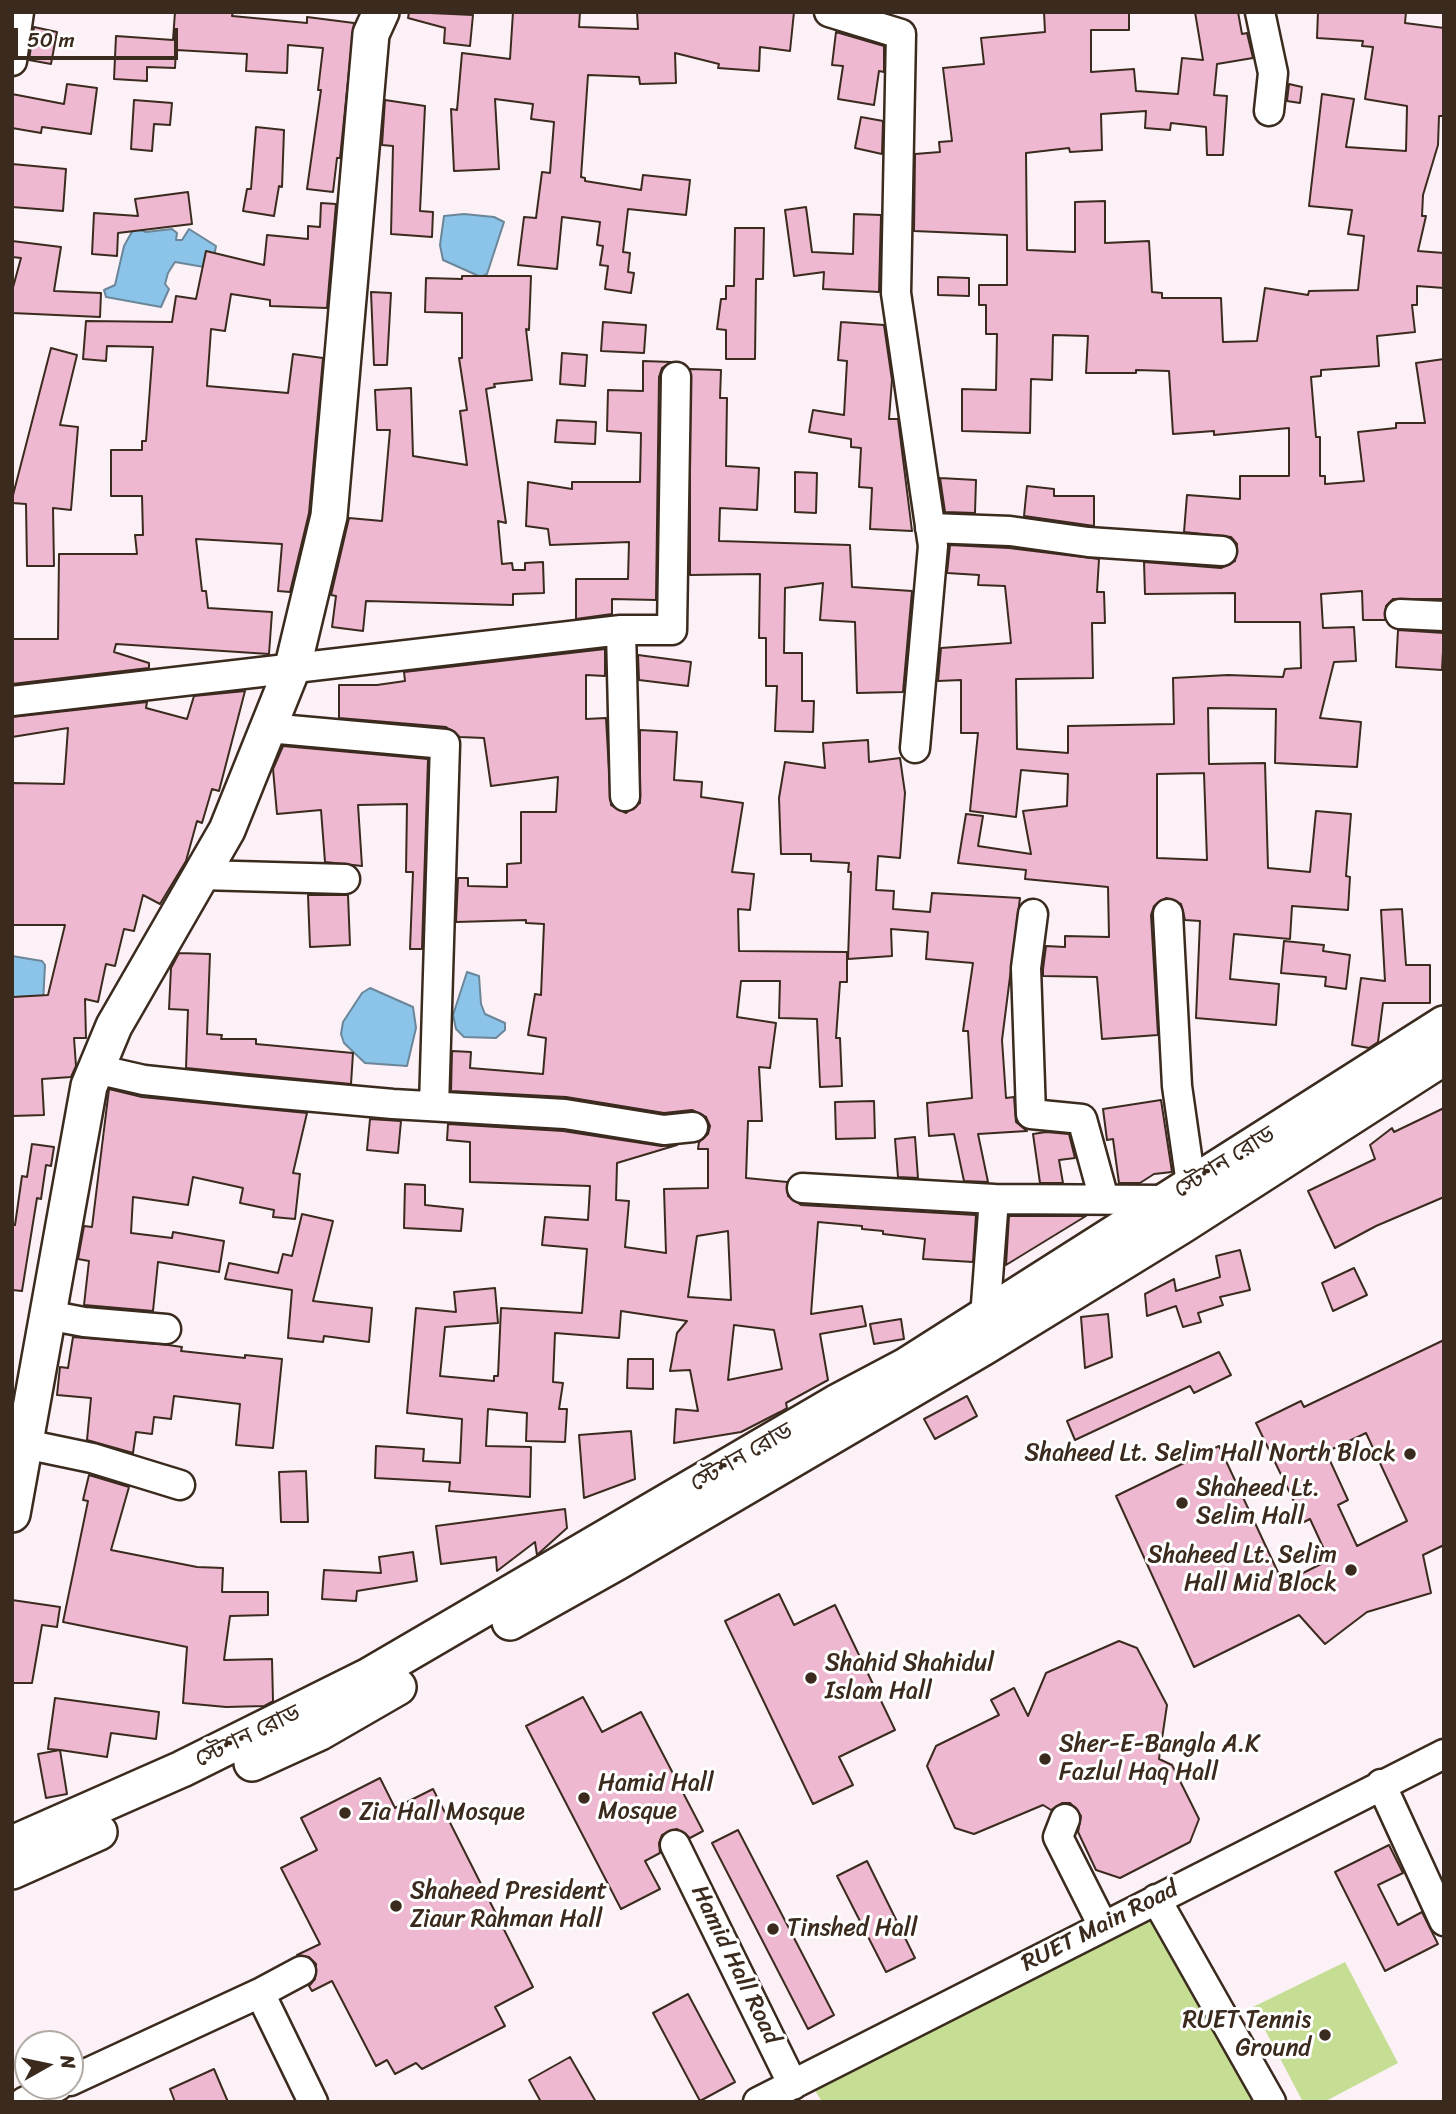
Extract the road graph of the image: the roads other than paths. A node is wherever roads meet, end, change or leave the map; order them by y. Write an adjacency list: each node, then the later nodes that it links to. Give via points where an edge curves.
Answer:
1 (19, 12): 5 (street)
2 (381, 12): 13 (main road, via 371,34 329,516)
3 (829, 12): 8 (street, via 901,34 896,293)
4 (1260, 12): 6 (street, via 1273,73)
5 (13, 54)
6 (1269, 111)
7 (676, 377): 12 (street, via 672,630)
8 (930, 528): 9 (street); 16 (street, via 933,545)
9 (1222, 551)
10 (1400, 614): 11 (street)
11 (1444, 616)
12 (621, 630): 13 (street); 17 (street)
13 (293, 666): 14 (street); 15 (main road)
14 (12, 701)
15 (268, 728): 18 (main road, via 227,830); 25 (street, via 445,744)
16 (915, 748)
17 (625, 796)
18 (201, 875): 19 (street); 24 (main road, via 114,1027)
19 (345, 879)
20 (1033, 914): 30 (street, via 1026,968 1031,1114 1082,1119)
21 (1168, 914): 28 (street)
22 (1444, 1024): 28 (main road, স্টেশন রোড)
23 (1444, 1057): 42 (main road, স্টেশন রোড, via 1007,1333 320,1732)
24 (96, 1069): 25 (street, via 144,1080); 31 (main road, via 79,1133)
25 (434, 1105): 26 (street, via 565,1114 664,1130)
26 (693, 1127)
27 (802, 1188): 29 (street)
28 (1179, 1192): 30 (street); 32 (main road, স্টেশন রোড)
29 (994, 1199): 30 (street); 32 (street)
30 (1104, 1199)
31 (47, 1315): 33 (street); 34 (main road)
32 (985, 1317): 40 (main road, স্টেশন রোড, via 367,1677 182,1769)
33 (166, 1329)
34 (24, 1444): 35 (street, via 92,1458); 36 (main road)
35 (180, 1485)
36 (12, 1514)
37 (1444, 1754): 38 (street, RUET Main Road)
38 (1381, 1784): 43 (street, RUET Main Road); 44 (street)
39 (1065, 1819): 45 (street, via 1058,1837)
40 (12, 1844)
41 (675, 1845): 49 (street, Hamid Hall Road)
42 (12, 1871)
43 (1156, 1899): 45 (street, RUET Main Road); 52 (street)
44 (1444, 1921)
45 (1103, 1926): 49 (street, RUET Main Road)
46 (301, 1971): 47 (street)
47 (260, 1993): 48 (street); 50 (street)
48 (84, 2075)
49 (793, 2085): 51 (street, RUET Main Road)
50 (313, 2102)
51 (758, 2102)
52 (1271, 2102)

